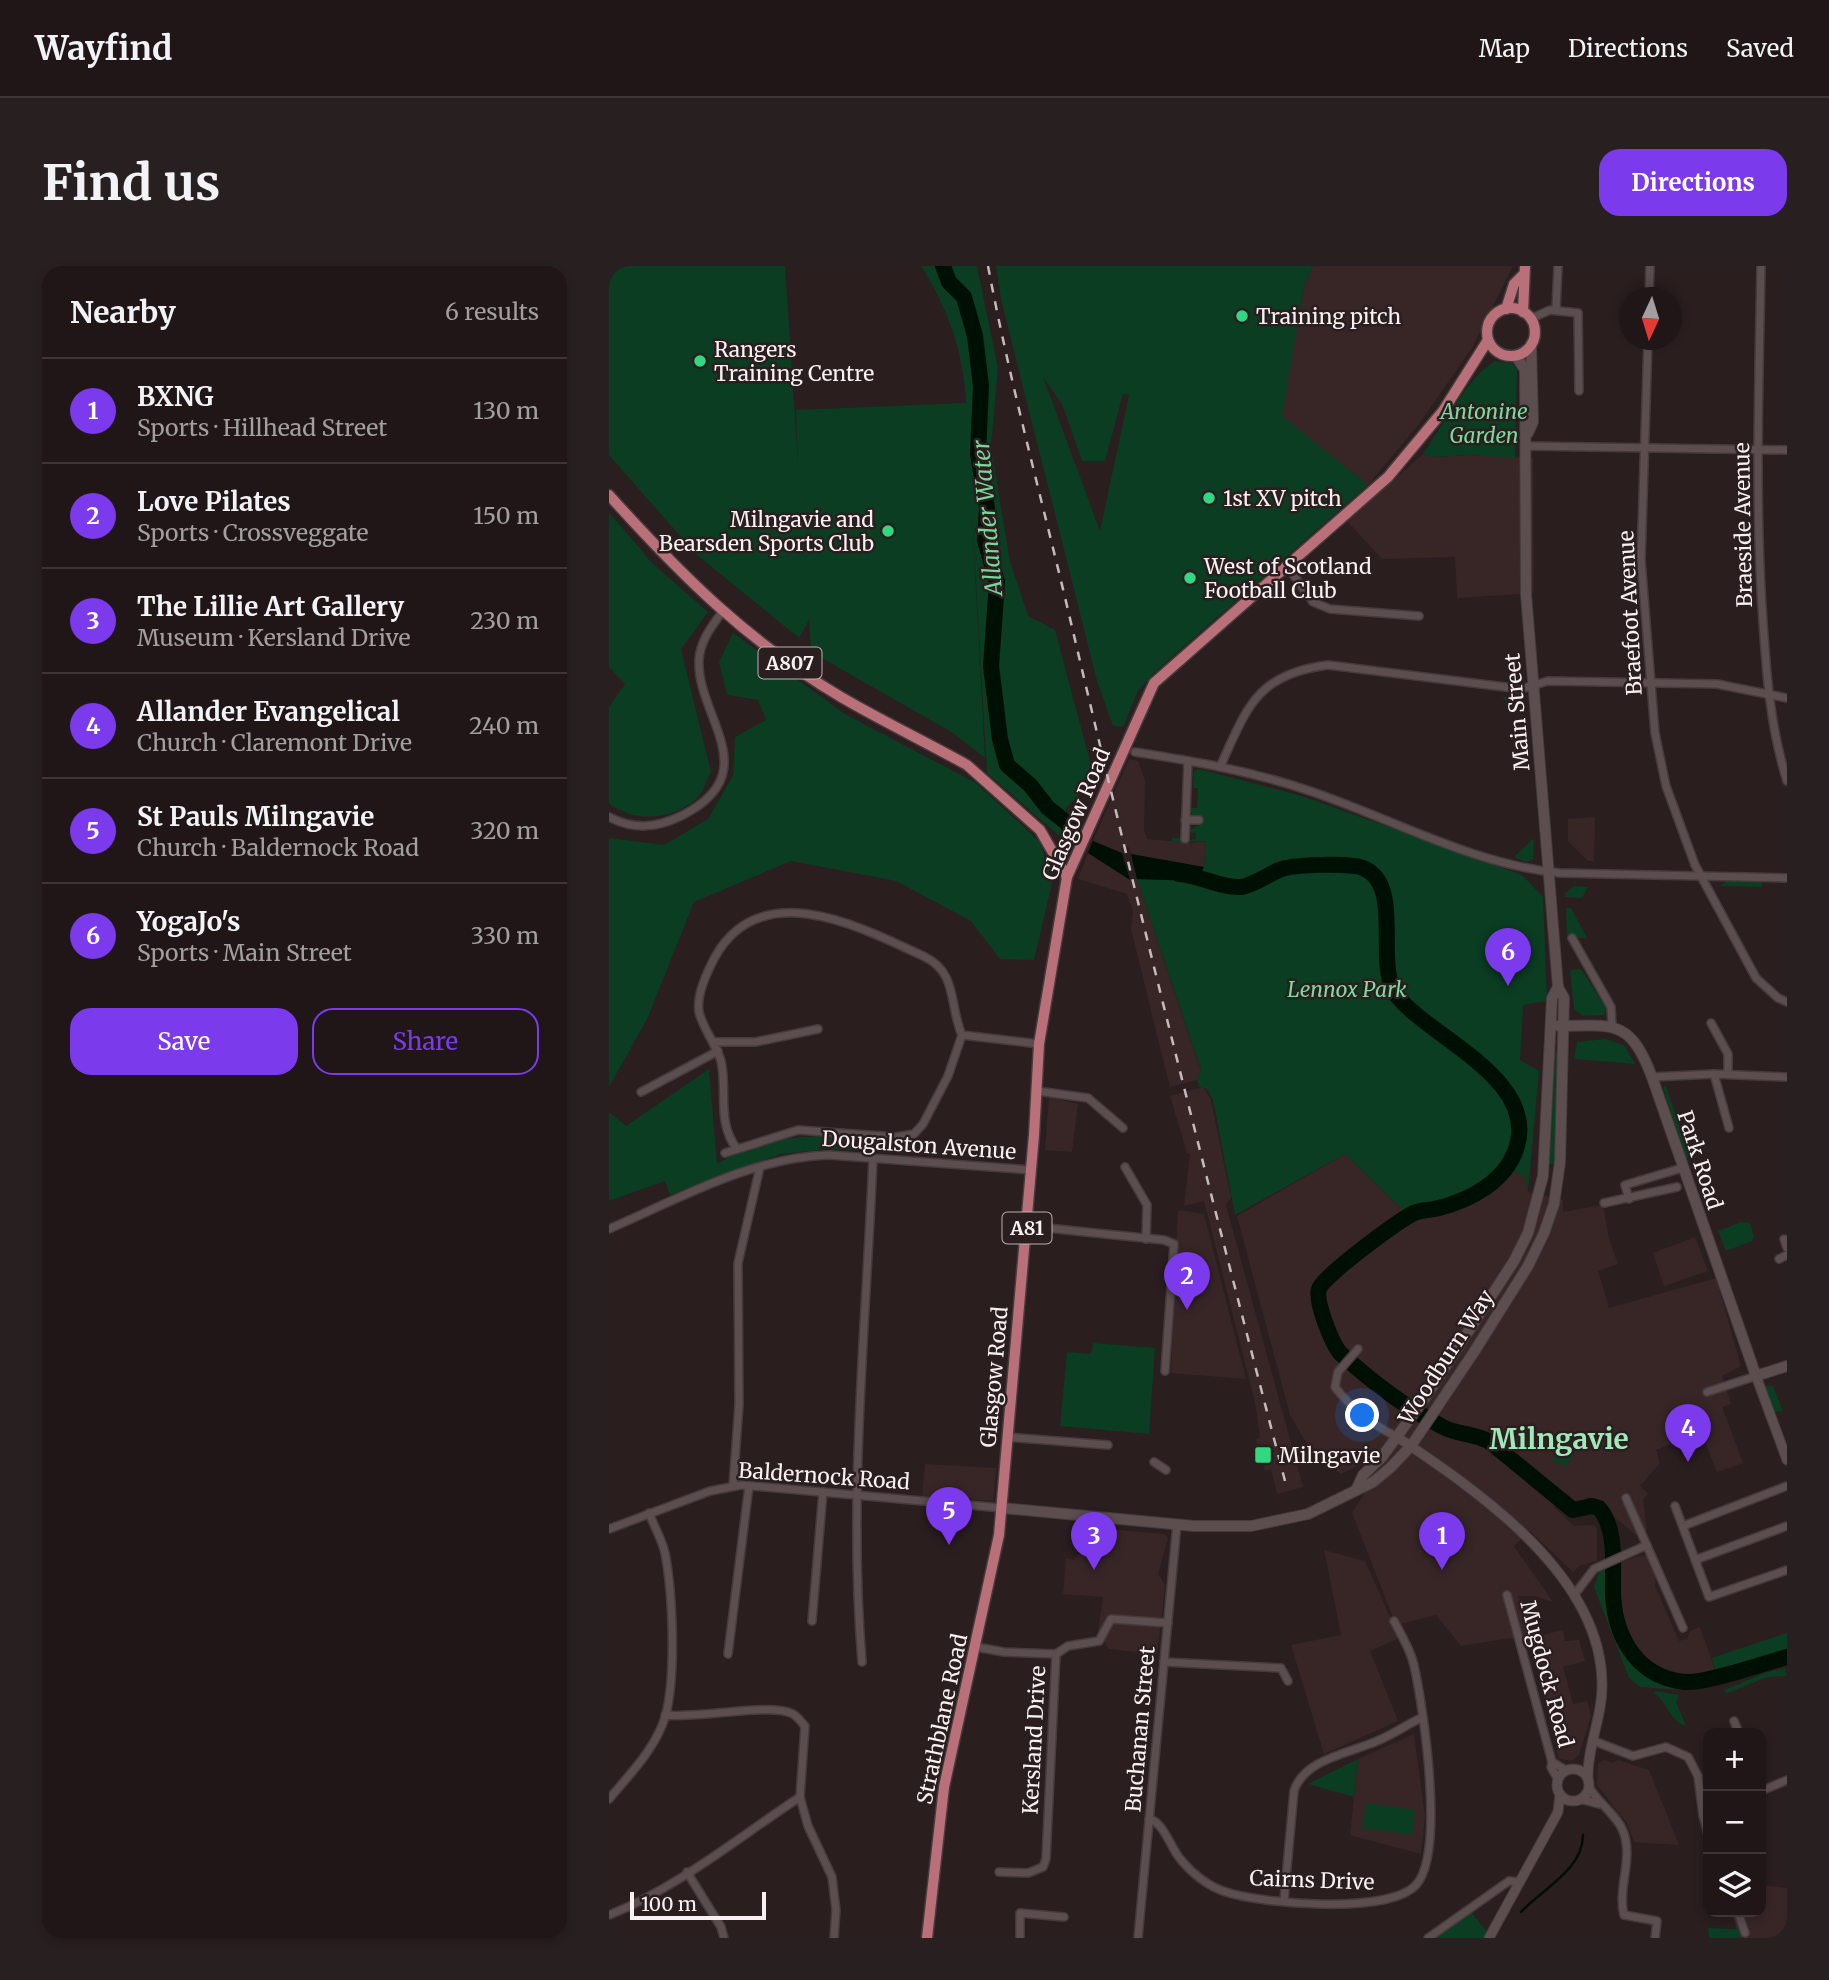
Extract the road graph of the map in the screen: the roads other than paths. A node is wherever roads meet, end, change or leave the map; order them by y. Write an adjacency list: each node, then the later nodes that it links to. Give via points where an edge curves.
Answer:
1 (1558, 266): 7 (street)
2 (1650, 266): 5 (street)
3 (1761, 266): 19 (street, Braeside Avenue)
4 (1524, 270): 6 (main road, A81); 8 (main road, A81)
5 (1649, 287)
6 (1506, 309): 8 (main road); 9 (main road, A81, via 1490,320)
7 (1556, 310): 8 (street); 15 (street, via 1573,311 1580,318)
8 (1527, 315): 10 (main road, A81, via 1535,334)
9 (1488, 340): 12 (main road); 14 (main road, Glasgow Road / A81)
10 (1531, 344): 13 (main road); 16 (main road, Main Street, via 1533,422)
11 (1648, 350): 18 (street, Braefoot Avenue)
12 (1499, 353): 13 (main road); 14 (main road)
13 (1516, 356): 16 (main road, Main Street, via 1525,370 1523,422)
14 (1479, 358): 22 (main road, Glasgow Road / A81, via 1408,458)
15 (1579, 391)
16 (1528, 433): 17 (main road, Main Street)
17 (1528, 446): 18 (street); 26 (main road, Main Street, via 1526,594)
18 (1645, 447): 19 (street); 25 (street, Braefoot Avenue, via 1641,560)
19 (1758, 449): 20 (street); 27 (street, Braeside Avenue)
20 (1787, 450)
21 (609, 495): 23 (main road, A807, via 673,567)
22 (1287, 566): 24 (street, via 1313,601 1330,610); 38 (main road, Glasgow Road / A81, via 1154,683)
23 (722, 612): 33 (street, via 703,641 699,660 723,751 714,789 695,809 658,825 643,828); 38 (main road, A807, via 841,697 967,765 1040,830)
24 (1419, 616)
25 (1651, 681): 26 (street, via 1548,681); 27 (street, via 1717,684); 39 (street, Braefoot Avenue, via 1666,786)
26 (1534, 685): 31 (street, via 1521,689 1328,666 1301,669 1276,679 1249,705); 37 (main road, Main Street)
27 (1767, 694): 28 (street); 32 (street, Braeside Avenue)
28 (1787, 698)
29 (1135, 752): 30 (street)
30 (1188, 761): 31 (street); 34 (street)
31 (1220, 767): 37 (street, via 1306,789 1472,854 1523,870)
32 (1787, 781)
33 (609, 817)
34 (1185, 820): 35 (street); 36 (street)
35 (1199, 820)
36 (1185, 839)
37 (1549, 872): 39 (street); 42 (main road, Main Street)
38 (1067, 877): 51 (main road, Glasgow Road / A81)
39 (1702, 877): 40 (street); 43 (street, Braefoot Avenue, via 1756,978)
40 (1787, 878)
41 (1572, 938): 47 (street, via 1611,1007)
42 (1557, 988): 45 (main road, Main Street); 46 (main road, Main Street, via 1564,998)
43 (1787, 1002)
44 (1711, 1023): 54 (street, via 1728,1054)
45 (1551, 1026): 46 (main road); 78 (main road, Main Street, via 1541,1189)
46 (1564, 1026): 47 (main road); 79 (main road, Main Street, via 1556,1192)
47 (1612, 1026): 55 (main road, Park Road, via 1635,1041)
48 (818, 1029): 50 (street, via 755,1042)
49 (963, 1035): 50 (street, via 947,975 937,962 842,920 781,913 762,915 736,929 714,959 699,1011); 51 (street); 61 (street, via 948,1076 914,1134 895,1138 798,1130)
50 (714, 1042): 52 (street)
51 (1039, 1044): 57 (main road, Glasgow Road / A81)
52 (718, 1051): 58 (street); 61 (street, via 726,1129)
53 (1714, 1074): 54 (street); 55 (street); 60 (street)
54 (1728, 1074): 56 (street)
55 (1652, 1077): 66 (main road, Park Road)
56 (1787, 1077)
57 (1037, 1091): 59 (street, via 1088,1098); 67 (main road, Glasgow Road / A81)
58 (641, 1092)
59 (1123, 1128)
60 (1729, 1128)
61 (737, 1149): 62 (street)
62 (725, 1153)
63 (873, 1158): 64 (street, Dougalston Avenue, via 803,1155); 67 (street, Dougalston Avenue); 97 (street)
64 (759, 1167): 72 (street, Dougalston Avenue); 92 (street, via 738,1263 739,1405)
65 (1125, 1167): 73 (street, via 1147,1205)
66 (1682, 1168): 69 (street, via 1625,1185); 83 (main road, Park Road)
67 (1031, 1170): 71 (main road, Glasgow Road / A81)
68 (1677, 1187): 69 (street)
69 (1629, 1199): 70 (street)
70 (1604, 1203)
71 (1027, 1226): 73 (street); 85 (main road, Glasgow Road / A81)
72 (609, 1228)
73 (1146, 1239): 82 (street, via 1174,1244)
74 (1784, 1239): 75 (street)
75 (1787, 1248)
76 (1787, 1255): 77 (street)
77 (1779, 1259)
78 (1514, 1261): 86 (main road, Woodburn Way)
79 (1528, 1266): 88 (main road, Woodburn Way)
80 (1358, 1349): 86 (street, via 1338,1373 1335,1387 1375,1426)
81 (1787, 1366): 83 (main road)
82 (1165, 1371)
83 (1756, 1376): 84 (street); 89 (street)
84 (1707, 1392)
85 (1007, 1437): 87 (street); 100 (main road, Glasgow Road / A81)
86 (1397, 1437): 88 (street); 95 (main road, Woodburn Way)
87 (1108, 1445)
88 (1411, 1446): 95 (main road, Woodburn Way, via 1373,1482); 109 (street, via 1485,1500 1539,1551)
89 (1787, 1460)
90 (1154, 1462): 91 (street)
91 (1166, 1470)
92 (733, 1486): 93 (street, Baldernock Road); 101 (street, Baldernock Road)
93 (749, 1486): 96 (street, Baldernock Road); 116 (street)
94 (1787, 1486): 103 (street)
95 (1357, 1488): 102 (main road, Woodburn Way, via 1308,1514 1280,1521 1251,1526)
96 (823, 1492): 97 (street, Baldernock Road); 111 (street)
97 (856, 1495): 100 (street, Baldernock Road); 118 (street)
98 (1626, 1498): 106 (street)
99 (1675, 1506): 103 (street)
100 (1002, 1508): 102 (main road, Woodburn Way); 115 (main road, Strathblane Road / A81)
101 (649, 1513): 105 (street, Baldernock Road); 121 (street, via 664,1552 670,1608 672,1656)
102 (1177, 1524): 113 (street, Buchanan Street)
103 (1683, 1526): 107 (street)
104 (1787, 1526): 107 (street)
105 (609, 1529)
106 (1647, 1545): 109 (street, via 1594,1569); 114 (street)
107 (1695, 1560): 108 (street, via 1709,1597)
108 (1787, 1570)
109 (1575, 1594): 125 (street, via 1592,1626 1601,1663 1601,1707)
110 (1507, 1595): 127 (street, Mugdock Road)
111 (812, 1620)
112 (1394, 1621): 122 (street, Cairns Drive, via 1415,1668)
113 (1168, 1623): 117 (street, Kersland Drive, via 1111,1619 1099,1641 1068,1646); 119 (street, Buchanan Street)
114 (1683, 1628)
115 (976, 1647): 117 (street, via 1004,1653); 151 (main road, Strathblane Road / A81, via 944,1787)
116 (727, 1654)
117 (1056, 1654): 142 (street, Kersland Drive, via 1046,1859 1036,1872)
118 (862, 1661)
119 (1164, 1662): 120 (street, via 1281,1668); 140 (street, Buchanan Street)
120 (1288, 1681)
121 (665, 1715): 134 (street, via 775,1709 793,1714 805,1726); 135 (street, via 644,1758)
122 (1421, 1718): 144 (street, via 1300,1777 1294,1791); 144 (street, Cairns Drive, via 1430,1789 1430,1854 1415,1885 1374,1903)
123 (1734, 1721): 124 (street)
124 (1737, 1728)
125 (1594, 1741): 126 (street); 138 (street, via 1633,1756 1659,1748 1677,1749 1693,1764)
126 (1587, 1760): 128 (street); 131 (street)
127 (1552, 1762): 128 (street, Mugdock Road); 129 (street, Mugdock Road)
128 (1571, 1770): 129 (street); 131 (street)
129 (1558, 1780): 133 (street)
130 (1787, 1780): 132 (street)
131 (1588, 1783): 136 (street); 137 (street)
132 (1766, 1787)
133 (1560, 1794): 136 (street); 139 (street)
134 (800, 1797): 141 (street); 150 (street, via 832,1877)
135 (609, 1799)
136 (1577, 1800): 137 (street); 139 (street)
137 (1599, 1804): 156 (street, via 1619,1822 1627,1845 1624,1915 1657,1921)
138 (1703, 1806)
139 (1557, 1812): 143 (street)
140 (1149, 1819): 144 (street, Cairns Drive, via 1158,1823 1174,1851 1205,1882 1228,1893); 153 (street, Buchanan Street)
141 (687, 1872): 145 (street); 149 (street)
142 (999, 1872)
143 (1518, 1882): 154 (street, via 1509,1881); 155 (street)
144 (1284, 1900)
145 (609, 1915)
146 (1064, 1917): 152 (street, via 1020,1913)
147 (1740, 1917): 148 (street)
148 (1745, 1933)
149 (724, 1938)
150 (834, 1938)
151 (927, 1938)
152 (1020, 1938)
153 (1138, 1938)
154 (1428, 1938)
155 (1489, 1938)
156 (1655, 1938)

